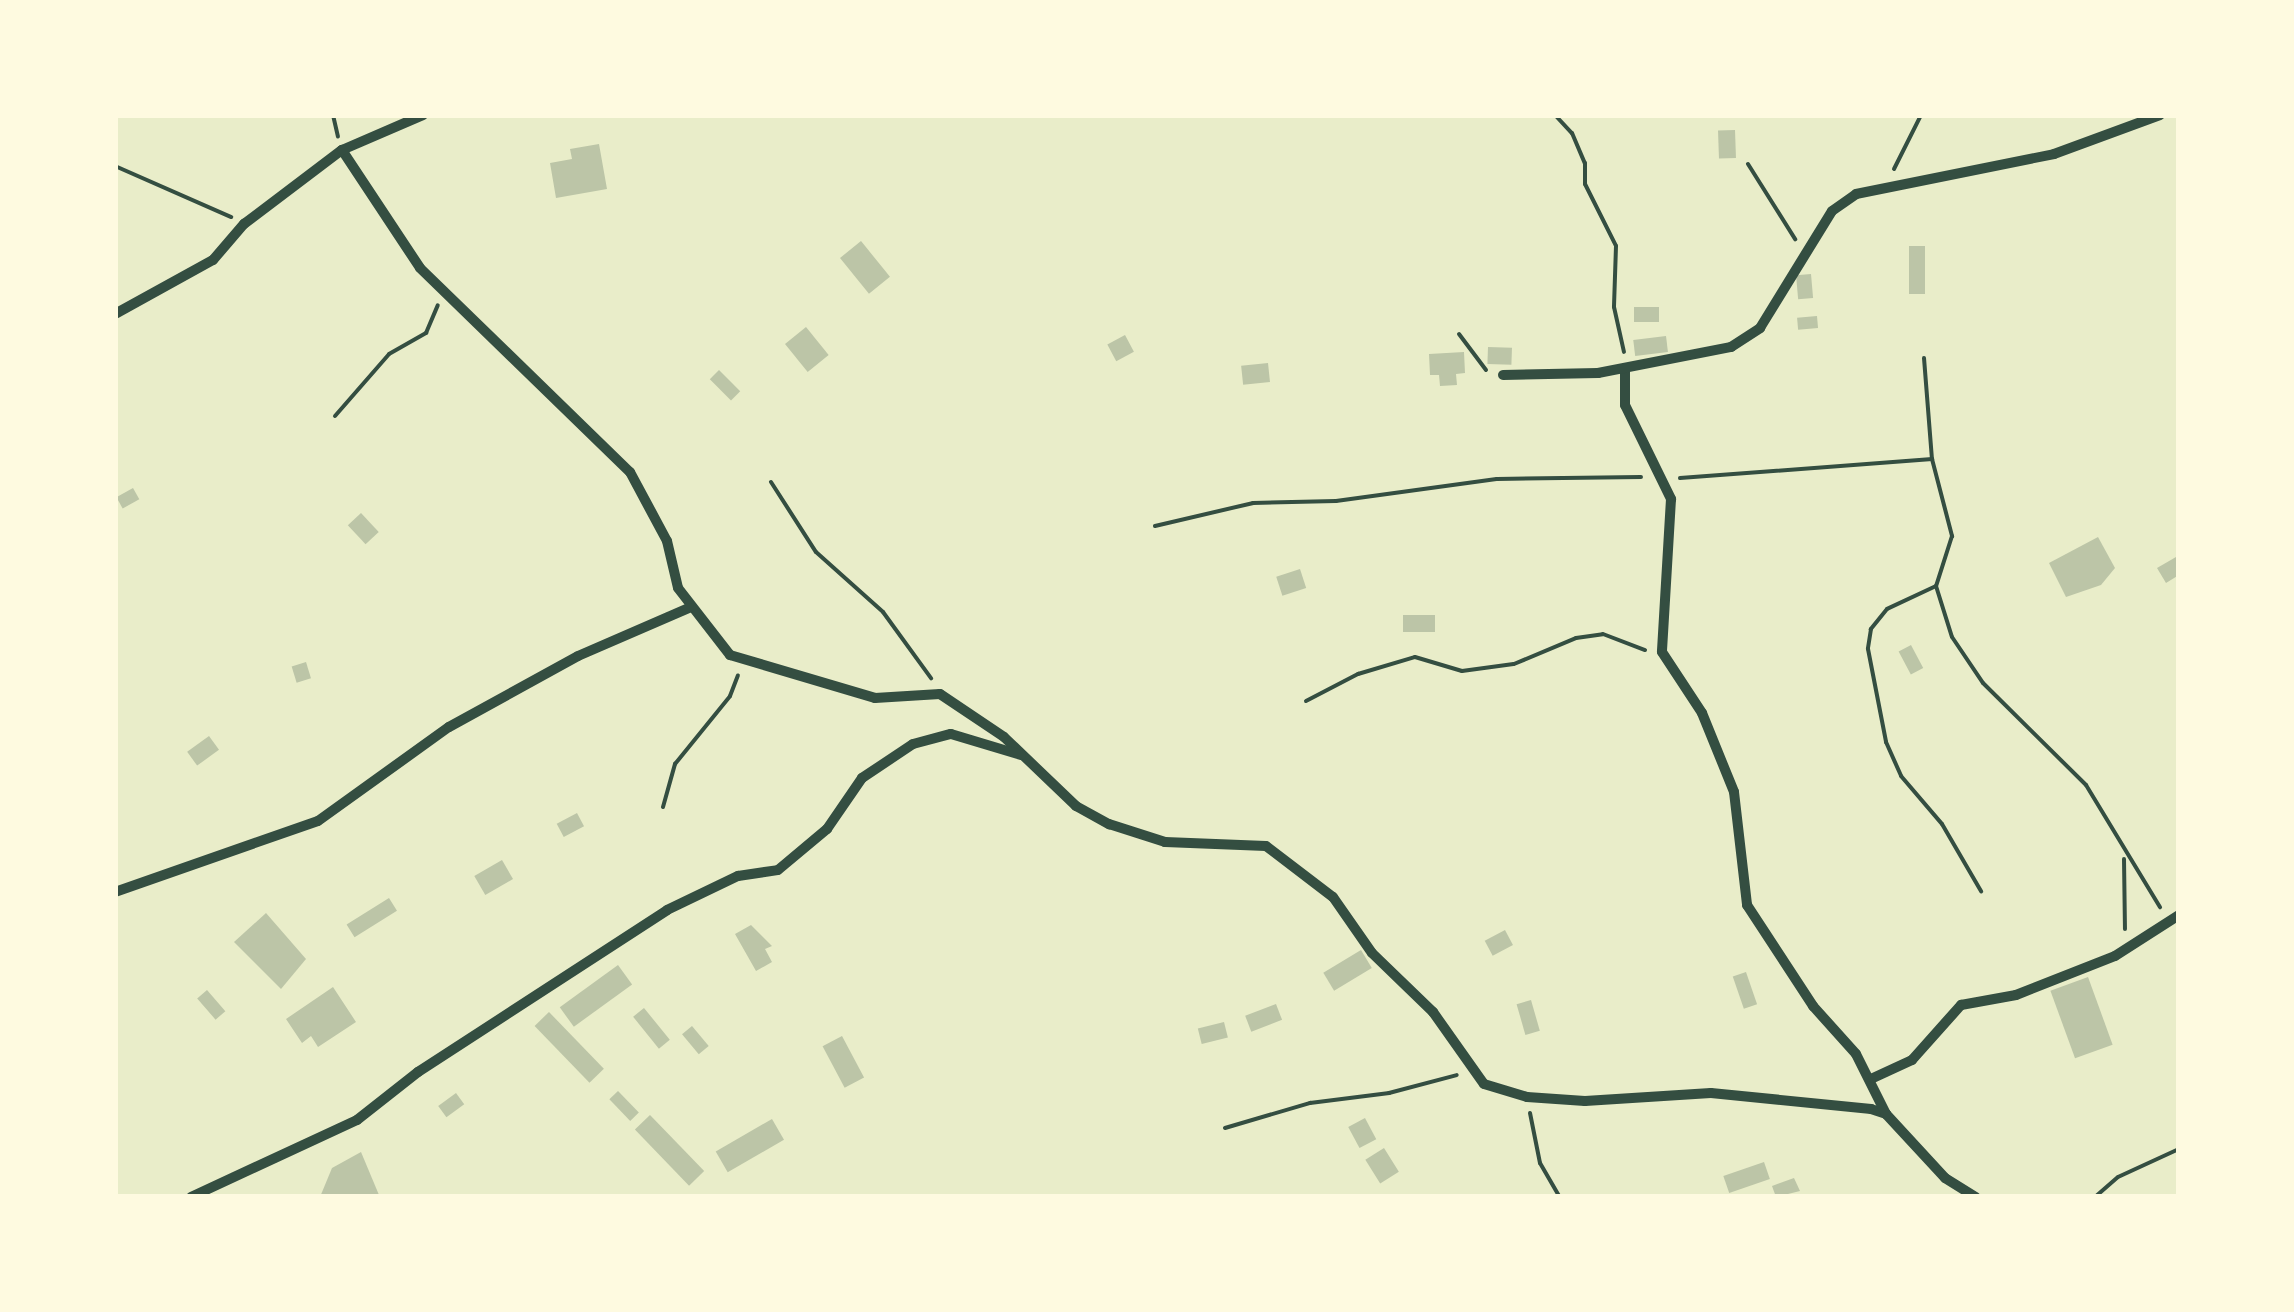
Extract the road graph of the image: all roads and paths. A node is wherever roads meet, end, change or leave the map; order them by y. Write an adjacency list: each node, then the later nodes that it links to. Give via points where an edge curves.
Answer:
1 (424, 115): 5 (street)
2 (1556, 115): 15 (path, via 1572,133 1585,163 1585,184 1616,246 1614,307)
3 (1921, 115): 8 (path)
4 (2160, 115): 8 (street, via 2039,158)
5 (342, 150): 9 (street); 11 (street, via 394,236)
6 (1748, 164): 10 (path)
7 (115, 166): 9 (path)
8 (1884, 184): 10 (street, via 1832,211)
9 (244, 224): 12 (street, via 212,260)
10 (1804, 251): 15 (street, via 1760,328 1746,339 1713,354)
11 (446, 288): 17 (path, via 426,333 389,354); 23 (street, via 630,472 653,508)
12 (115, 314)
13 (1459, 334): 16 (path, via 1489,374)
14 (1924, 358): 18 (path)
15 (1625, 368): 16 (street); 19 (street, via 1625,405)
16 (1503, 375)
17 (335, 416)
18 (1932, 459): 19 (path); 22 (path, via 1952,536)
19 (1662, 477): 21 (path, via 1497,479 1425,493 1253,503); 24 (street, via 1672,529)
20 (771, 482): 26 (path, via 816,552 883,612)
21 (1155, 526)
22 (1936, 586): 30 (path, via 1952,638 1983,683 2086,785); 32 (path, via 1887,609 1871,629 1868,648 1886,742 1901,776 1942,824)
23 (689, 608): 25 (street, via 723,650); 31 (street, via 578,656 449,727 318,821)
24 (1662, 652): 27 (path, via 1603,634 1514,664 1462,671 1415,657 1358,674); 36 (street, via 1702,712 1734,792 1747,905 1813,1006)
25 (743, 662): 26 (street, via 798,671 875,698); 29 (path, via 730,696 675,764)
26 (940, 694): 28 (street)
27 (1306, 701)
28 (1022, 755): 35 (street, via 1076,806 1109,824 1165,842 1266,846 1304,871 1333,896 1385,968 1433,1012); 41 (street, via 951,734 913,744 862,778 827,829 778,870 738,876 667,910 418,1072 358,1120)
29 (663, 807)
30 (2124, 855): 33 (path); 34 (path, via 2128,920)
31 (115, 892)
32 (1981, 892)
33 (2175, 919): 34 (street)
34 (2115, 956): 36 (street, via 2016,996 1961,1005 1912,1060)
35 (1472, 1072): 37 (street, via 1484,1084); 39 (path, via 1310,1103)
36 (1872, 1078): 38 (street)
37 (1527, 1097): 38 (street, via 1585,1102 1710,1093); 42 (path, via 1540,1164)
38 (1886, 1114): 43 (street, via 1946,1178)
39 (1224, 1128)
40 (2179, 1149): 44 (path, via 2118,1177)
41 (191, 1197)
42 (1560, 1197)
43 (1976, 1197)
44 (2095, 1197)

